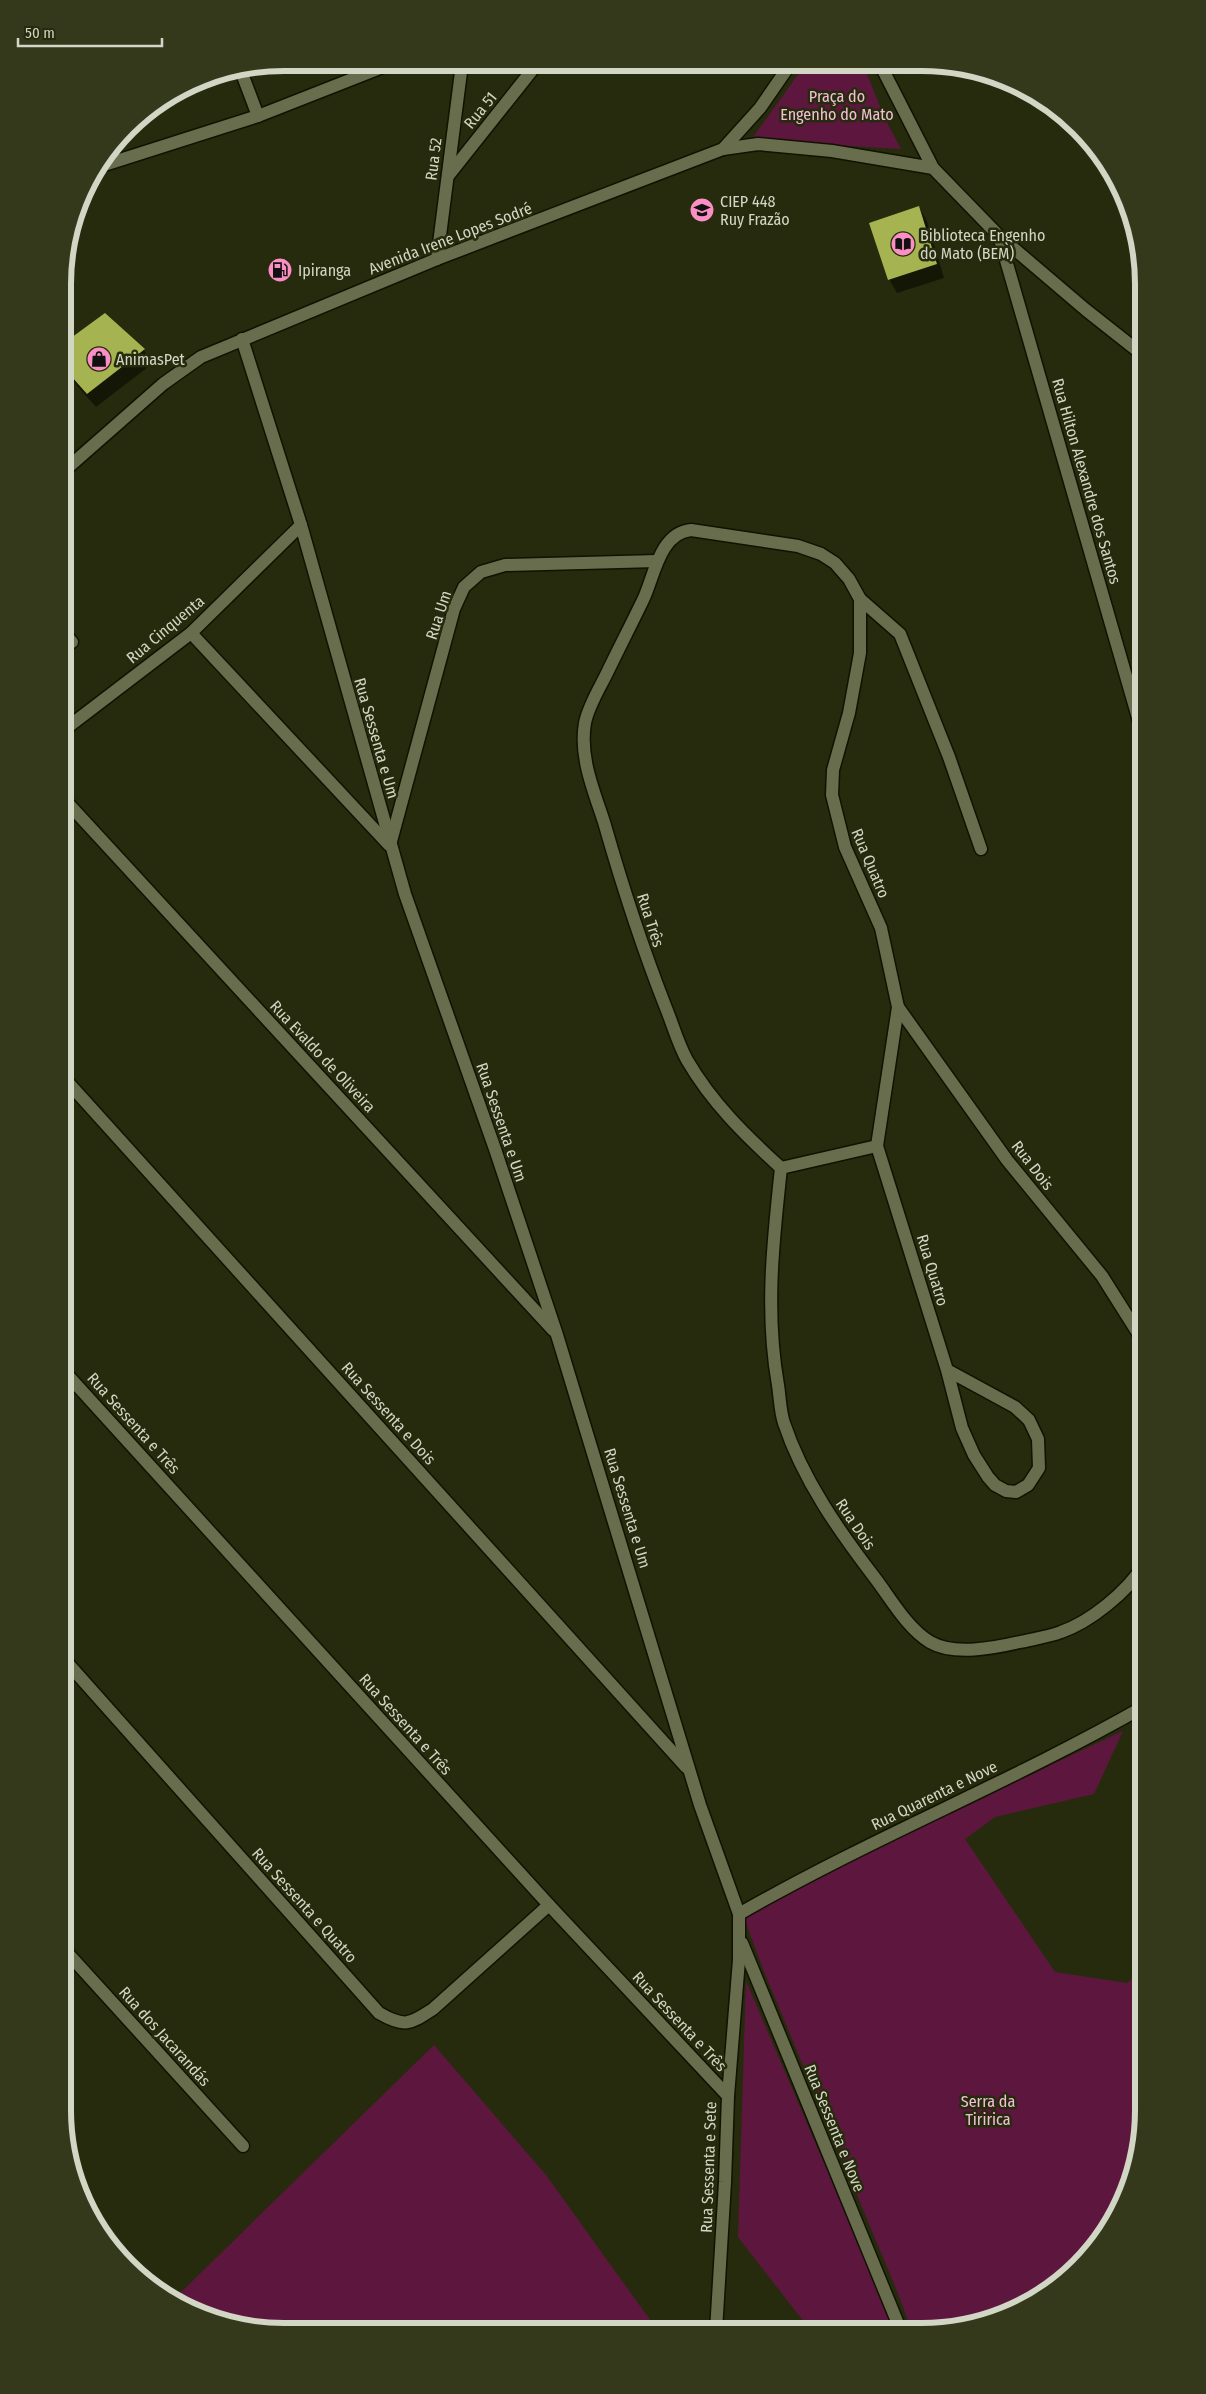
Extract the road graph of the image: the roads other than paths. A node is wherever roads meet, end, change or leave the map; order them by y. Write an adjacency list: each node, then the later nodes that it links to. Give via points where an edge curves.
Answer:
1 (372, 71): 7 (street)
2 (461, 71): 11 (street, Rua 52)
3 (531, 71): 11 (street, Rua 51)
4 (786, 71): 8 (street, Avenida Irene Lopes Sodré, via 760,108)
5 (884, 71): 10 (street)
6 (242, 75): 7 (street)
7 (258, 116): 9 (street)
8 (722, 148): 10 (street, via 758,144 823,150); 13 (street, Avenida Irene Lopes Sodré)
9 (109, 164)
10 (934, 168): 12 (street)
11 (448, 176): 13 (street, Rua 52)
12 (999, 236): 15 (street); 21 (street, Rua Hilton Alexandre dos Santos)
13 (437, 259): 14 (street, Avenida Irene Lopes Sodré)
14 (242, 339): 16 (street, Avenida Irene Lopes Sodré, via 201,357 163,384); 17 (street, Rua Sessenta e Um)
15 (1135, 348)
16 (71, 465)
17 (301, 524): 20 (street, Rua Cinquenta); 24 (street, Rua Sessenta e Um)
18 (656, 561): 19 (street, via 673,538 682,531 691,530 798,546 821,554 835,564); 24 (street, Rua Um, via 505,565 481,572 464,587 454,608); 29 (street, Rua Três, via 647,593 585,722 588,772 646,957 686,1059 713,1100)
19 (860, 599): 25 (street, via 900,634); 26 (street, Rua Quatro, via 860,653 834,770 832,795 845,846 881,928)
20 (190, 634): 22 (street, Rua Cinquenta); 24 (street)
21 (1135, 707)
22 (71, 725)
23 (71, 807): 31 (street, Rua Evaldo de Oliveira)
24 (390, 846): 31 (street, Rua Sessenta e Um)
25 (981, 849)
26 (898, 1007): 28 (street, Rua Quatro); 30 (street, Rua Dois, via 1007,1160 1102,1276)
27 (71, 1086): 37 (street, Rua Sessenta e Dois)
28 (877, 1146): 29 (street); 32 (street, Rua Quatro)
29 (781, 1168): 34 (street, Rua Dois, via 770,1264 770,1311 774,1364 784,1422 812,1485 838,1531 912,1627 930,1642 949,1648 988,1650 1062,1632 1105,1607)
30 (1135, 1328)
31 (557, 1335): 37 (street, Rua Sessenta e Um)
32 (947, 1370): 32 (street, Rua Quatro, via 1015,1408 1029,1420 1038,1439 1039,1468 1028,1485 1016,1492 1006,1491 988,1477 962,1428)
33 (71, 1379): 38 (street, Rua Sessenta e Três)
34 (1135, 1578)
35 (71, 1667): 38 (street, Rua Sessenta e Quatro, via 379,2014 396,2022 413,2022 433,2009)
36 (1135, 1711): 39 (street, Rua Quarenta e Nove, via 804,1877)
37 (690, 1770): 39 (street, Rua Sessenta e Um)
38 (548, 1906): 42 (street, Rua Sessenta e Três)
39 (739, 1914): 40 (street, Rua Sessenta e Sete)
40 (739, 1936): 42 (street, Rua Sessenta e Sete); 45 (street, Rua Sessenta e Nove)
41 (71, 1957): 43 (street, Rua dos Jacarandás)
42 (728, 2096): 44 (street, Rua Sessenta e Sete)
43 (243, 2146)
44 (716, 2323)
45 (898, 2323)

